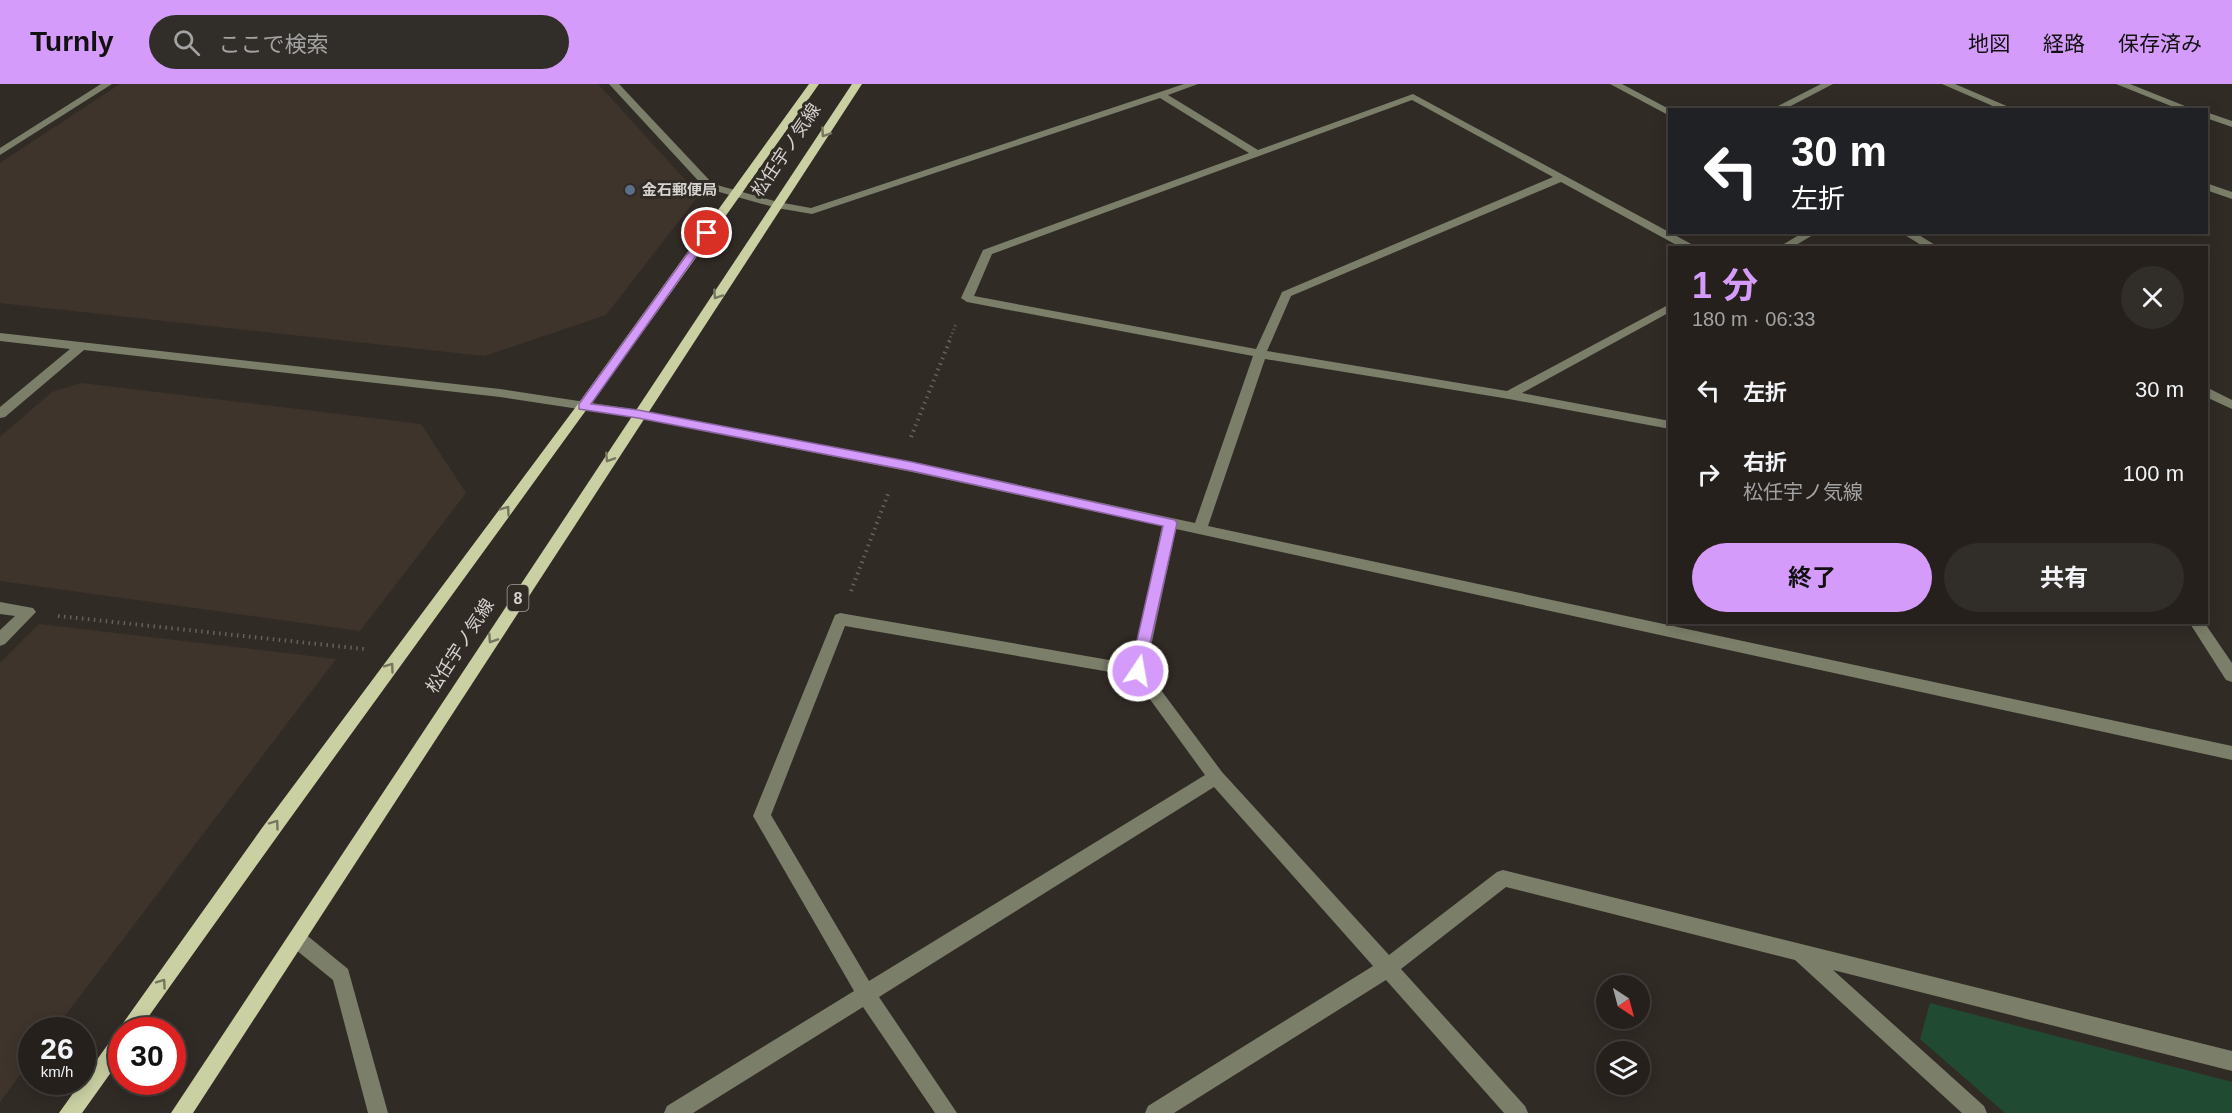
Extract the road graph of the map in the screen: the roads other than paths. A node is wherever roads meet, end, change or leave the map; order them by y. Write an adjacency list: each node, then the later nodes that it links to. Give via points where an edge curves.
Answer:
1 (107, 84): 17 (street)
2 (615, 84): 21 (street, via 709,186)
3 (814, 84): 21 (main road, 松任宇ノ気線)
4 (857, 84): 23 (main road, 松任宇ノ気線 / 8, one-way to 23)
5 (1192, 84): 10 (street)
6 (1615, 84): 14 (street)
7 (1828, 84): 11 (street)
8 (1947, 84): 12 (street)
9 (2121, 84): 13 (street)
10 (1161, 95): 18 (street); 23 (street, via 812,211)
11 (1778, 108)
12 (2007, 108)
13 (2186, 108)
14 (1668, 112)
15 (2208, 116): 16 (street)
16 (2232, 124)
17 (0, 152)
18 (1257, 154): 19 (street, via 1413,97); 32 (street, via 987,252 967,298)
19 (1563, 177): 26 (street); 32 (street, via 1286,294)
20 (2208, 187): 22 (street)
21 (735, 194): 23 (street); 36 (main road, 松任宇ノ気線)
22 (2232, 196)
23 (777, 205): 38 (main road, 松任宇ノ気線 / 8, one-way to 38)
24 (1809, 234): 27 (street)
25 (1909, 234): 28 (street)
26 (1687, 246)
27 (1786, 246)
28 (1931, 246)
29 (1668, 308): 34 (street)
30 (0, 337): 31 (street)
31 (81, 346): 36 (street, via 500,393); 37 (street)
32 (1260, 354): 34 (street); 41 (street)
33 (2208, 392): 35 (street)
34 (1509, 395): 39 (street)
35 (2232, 405)
36 (583, 407): 38 (street); 53 (main road, 松任宇ノ気線, one-way to 36)
37 (0, 414)
38 (638, 414): 40 (street, via 900,464); 49 (main road, 松任宇ノ気線 / 8, one-way to 49)
39 (1668, 425)
40 (1170, 523): 41 (street); 45 (street)
41 (1200, 529): 47 (street)
42 (0, 608): 44 (street, via 28,612)
43 (2197, 624): 46 (street)
44 (0, 640)
45 (1138, 671): 48 (street); 52 (street, via 840,619 762,816)
46 (2232, 676)
47 (2232, 753)
48 (1216, 777): 51 (street); 52 (street)
49 (297, 939): 57 (main road, 松任宇ノ気線 / 8); 58 (street, via 341,975)
50 (1800, 952): 51 (street, via 1503,878); 55 (street); 63 (street)
51 (1387, 968): 61 (street); 62 (street)
52 (866, 994): 59 (street); 60 (street)
53 (137, 1017)
54 (108, 1059): 56 (main road)
55 (2232, 1061)
56 (69, 1113)
57 (181, 1113)
58 (378, 1113)
59 (674, 1113)
60 (946, 1113)
61 (1155, 1113)
62 (1518, 1113)
63 (1977, 1113)

